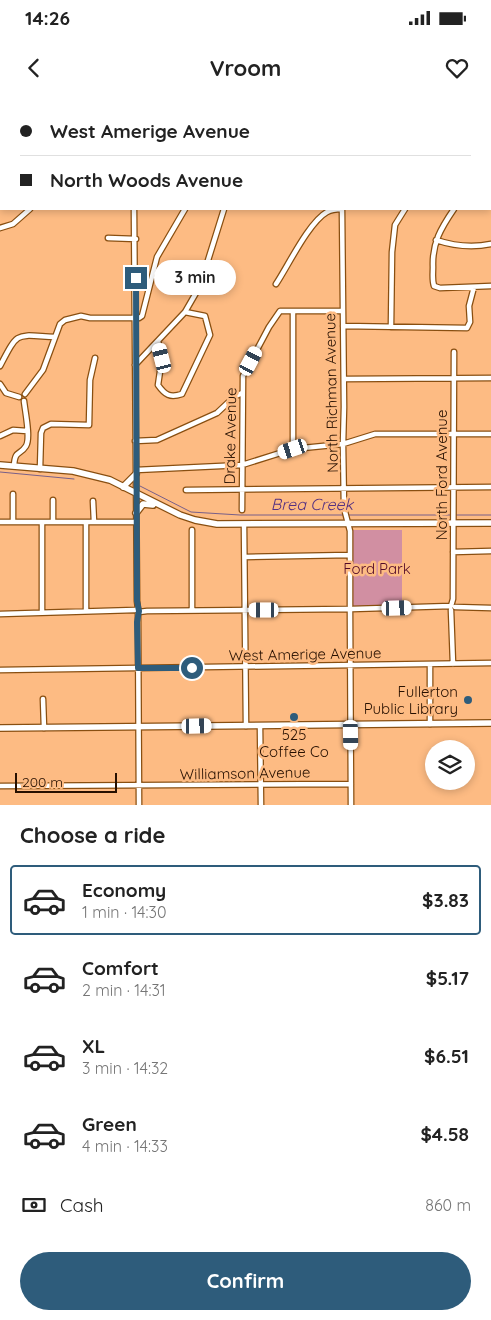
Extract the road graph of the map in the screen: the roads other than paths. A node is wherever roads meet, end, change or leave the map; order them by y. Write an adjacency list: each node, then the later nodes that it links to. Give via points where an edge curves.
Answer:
1 (29, 210): 9 (street, via 13,224)
2 (134, 210): 11 (street)
3 (183, 210): 20 (street, via 157,257 142,316)
4 (224, 210): 19 (street, via 200,286)
5 (332, 210): 14 (street, via 315,222)
6 (342, 210): 18 (street, North Richman Avenue)
7 (404, 210): 22 (street, via 395,225)
8 (453, 210): 12 (street)
9 (0, 228)
10 (108, 238): 11 (street)
11 (136, 239): 20 (street)
12 (436, 240): 13 (street, via 452,246); 16 (street, via 432,252 434,286)
13 (491, 244)
14 (276, 284)
15 (491, 286): 16 (street)
16 (474, 287): 22 (street, via 468,328)
17 (293, 311): 18 (street); 33 (street, Drake Avenue, via 280,312 270,327 243,376); 43 (street)
18 (342, 311): 21 (street, North Richman Avenue)
19 (185, 312): 24 (street); 24 (street, via 206,316 210,335 182,394 172,397 158,385 162,358)
20 (135, 318): 23 (street, via 81,316 60,324); 27 (street)
21 (343, 326): 22 (street); 31 (street, North Richman Avenue)
22 (391, 327)
23 (55, 337): 28 (street, via 22,336 14,340); 34 (street, via 43,370)
24 (158, 341): 27 (street)
25 (454, 352): 29 (street, North Ford Avenue)
26 (95, 358): 47 (street, via 90,380 89,425 51,424 43,428)
27 (135, 365): 41 (street)
28 (0, 366)
29 (454, 378): 30 (street); 31 (street); 38 (street, North Ford Avenue)
30 (491, 378)
31 (344, 379): 42 (street, North Richman Avenue)
32 (0, 384): 35 (street, via 6,393)
33 (242, 393): 41 (street, via 217,413 157,440); 45 (street, Drake Avenue)
34 (25, 394)
35 (19, 397)
36 (24, 401): 37 (street)
37 (27, 431): 40 (street, via 13,430); 46 (street, via 27,444 17,452)
38 (453, 434): 39 (street); 42 (street, via 375,434); 51 (street, North Ford Avenue)
39 (491, 434)
40 (0, 436)
41 (136, 441): 48 (street)
42 (343, 444): 43 (street); 52 (street, North Richman Avenue)
43 (293, 449): 45 (street)
44 (0, 465): 46 (main road)
45 (242, 465): 48 (street); 53 (street, Drake Avenue)
46 (14, 466): 47 (main road)
47 (40, 469): 50 (main road, via 73,471)
48 (136, 472): 50 (main road); 55 (street)
49 (491, 486): 51 (street)
50 (124, 487): 55 (main road)
51 (453, 487): 52 (street); 63 (street, North Ford Avenue)
52 (344, 488): 53 (street); 62 (street, North Richman Avenue)
53 (242, 489): 54 (street); 60 (street, Drake Avenue)
54 (186, 490)
55 (136, 493): 59 (main road); 61 (street)
56 (13, 494): 65 (street)
57 (53, 500): 67 (street)
58 (93, 501): 69 (street)
59 (160, 506): 61 (main road, via 143,504); 72 (main road, via 195,520)
60 (242, 510)
61 (136, 513): 70 (street)
62 (347, 518): 63 (main road); 72 (main road); 76 (street, North Richman Avenue)
63 (453, 520): 71 (main road); 75 (street, North Ford Avenue)
64 (0, 522): 65 (street)
65 (13, 522): 66 (street)
66 (42, 522): 67 (street); 84 (street)
67 (53, 522): 68 (street)
68 (86, 522): 69 (street); 85 (street)
69 (94, 522): 70 (street)
70 (136, 522): 83 (street)
71 (491, 523)
72 (244, 524): 77 (street)
73 (192, 530): 81 (street)
74 (491, 551): 75 (street)
75 (453, 552): 78 (street, North Ford Avenue)
76 (350, 555): 77 (street); 80 (street, North Richman Avenue)
77 (245, 557): 82 (street)
78 (453, 608): 79 (street); 80 (street); 89 (street, North Ford Avenue)
79 (491, 608)
80 (350, 609): 82 (street); 90 (street, North Richman Avenue)
81 (192, 610): 82 (street); 83 (street)
82 (245, 610): 91 (street)
83 (137, 611): 85 (street); 92 (street)
84 (42, 612): 85 (street); 86 (street)
85 (86, 612)
86 (0, 614)
87 (491, 663): 89 (street, West Amerige Avenue)
88 (430, 664): 89 (street, West Amerige Avenue); 90 (street, West Amerige Avenue); 96 (street)
89 (453, 664)
90 (350, 665): 91 (street, West Amerige Avenue); 97 (street, North Richman Avenue)
91 (245, 667): 92 (street, West Amerige Avenue); 98 (street)
92 (138, 668): 93 (street, West Amerige Avenue); 100 (street)
93 (0, 670)
94 (43, 699): 102 (street)
95 (491, 723): 96 (main road)
96 (430, 724): 97 (main road)
97 (351, 725): 99 (main road); 103 (street, North Richman Avenue)
98 (246, 726): 99 (main road); 100 (main road)
99 (260, 726): 104 (street)
100 (139, 727): 102 (main road); 106 (street)
101 (0, 728): 102 (main road)
102 (44, 728)
103 (351, 784): 104 (street, Williamson Avenue); 109 (street, North Richman Avenue)
104 (260, 785): 106 (street, Williamson Avenue); 108 (street)
105 (0, 786): 106 (street, Williamson Avenue)
106 (139, 786): 107 (street)
107 (139, 805)
108 (261, 805)
109 (351, 805)

